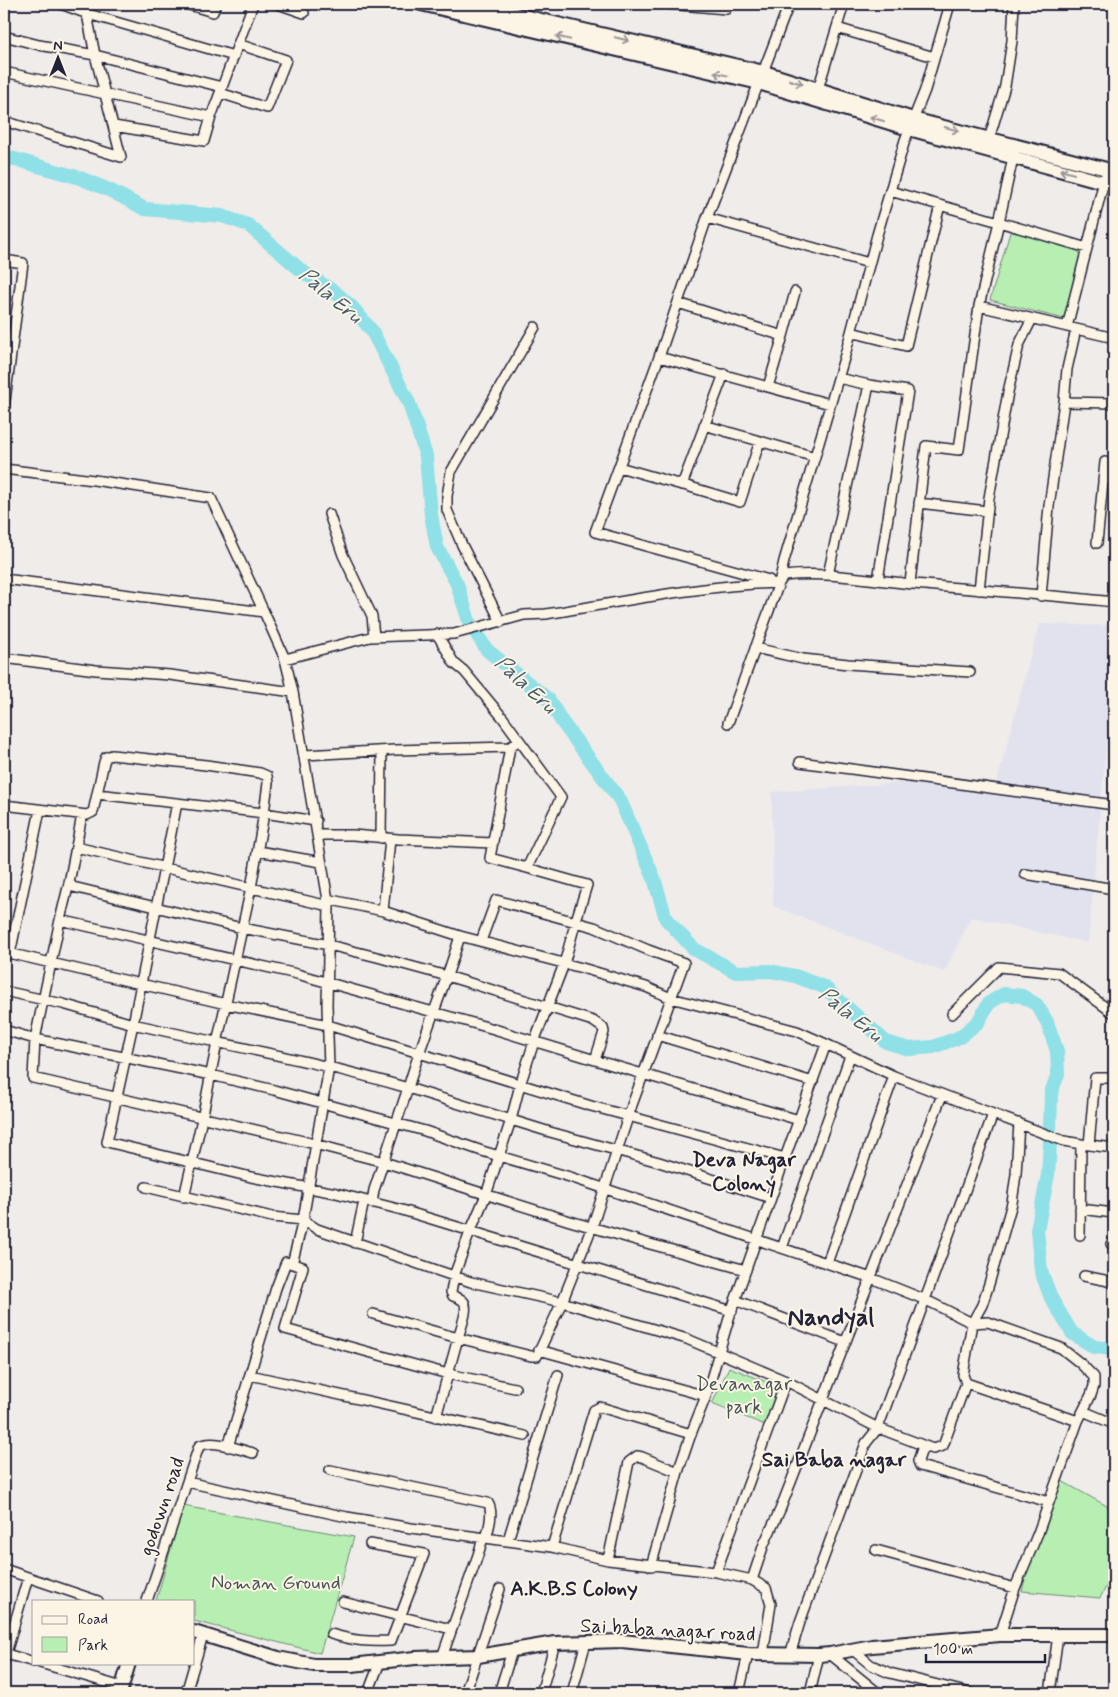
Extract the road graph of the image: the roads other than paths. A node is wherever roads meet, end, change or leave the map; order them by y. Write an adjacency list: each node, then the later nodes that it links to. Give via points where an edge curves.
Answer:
1 (60, 4): 16 (street)
2 (85, 4): 16 (street)
3 (186, 4): 4 (street, via 214,12)
4 (216, 4)
5 (253, 4): 19 (street)
6 (278, 4): 15 (street)
7 (420, 4): 24 (street, one-way to 7)
8 (472, 4): 24 (street, one-way to 24)
9 (668, 4): 10 (street, via 726,10)
10 (728, 4)
11 (789, 4): 24 (street)
12 (844, 4): 17 (street)
13 (950, 4): 22 (street)
14 (1014, 4): 32 (street, via 1005,86)
15 (304, 13)
16 (88, 14): 20 (street); 21 (street)
17 (837, 28): 22 (street); 25 (street)
18 (4, 36): 20 (street, via 39,46)
19 (238, 44): 21 (street); 26 (street, via 286,60 267,108)
20 (95, 55): 26 (street); 27 (street)
21 (234, 56): 26 (street)
22 (934, 57): 30 (street)
23 (4, 72): 27 (street)
24 (762, 77): 25 (street, one-way to 25); 30 (street, one-way to 24); 38 (street)
25 (818, 89): 30 (street)
26 (221, 90): 28 (street)
27 (104, 94): 28 (street); 31 (street)
28 (211, 117): 31 (street, via 204,141)
29 (4, 121): 31 (street, via 121,157)
30 (911, 124): 32 (street, one-way to 32); 33 (street); 36 (street)
31 (114, 126)
32 (988, 139): 33 (street)
33 (1015, 152): 34 (street); 35 (street, one-way to 33); 39 (street)
34 (1110, 170): 35 (street)
35 (1109, 184): 40 (street)
36 (890, 191): 37 (street); 42 (street)
37 (940, 205): 39 (street); 51 (street, via 906,346)
38 (707, 218): 42 (street); 44 (street)
39 (999, 222): 40 (street); 45 (street)
40 (1087, 248): 48 (street)
41 (4, 260): 50 (street, via 23,263)
42 (869, 263): 51 (street)
43 (795, 292): 52 (street)
44 (678, 304): 52 (street); 54 (street)
45 (978, 306): 46 (street); 73 (street, via 959,450 926,446)
46 (1032, 319): 48 (street); 74 (street, via 1019,345 1010,382)
47 (535, 327): 86 (street, via 451,472 447,496 447,510 462,545)
48 (1071, 328): 53 (street); 60 (street)
49 (4, 329): 50 (street)
50 (14, 330): 59 (street)
51 (851, 332): 56 (street)
52 (783, 336): 58 (street)
53 (1114, 338)
54 (659, 357): 55 (street); 68 (street)
55 (724, 374): 58 (street); 64 (street)
56 (838, 378): 57 (street); 62 (street)
57 (869, 385): 77 (street); 79 (street, via 908,391)
58 (768, 387): 62 (street)
59 (5, 391): 63 (street)
60 (1064, 402): 61 (street); 83 (street, via 1049,506)
61 (1114, 403)
62 (830, 404): 66 (street)
63 (4, 408)
64 (704, 425): 65 (street); 72 (street, via 682,485)
65 (760, 441): 66 (street); 72 (street, via 740,502)
66 (815, 457): 80 (street)
67 (1105, 462): 70 (street)
68 (619, 467): 72 (street); 80 (street, via 595,532)
69 (4, 469): 85 (street, via 210,498)
70 (1103, 479): 71 (street); 76 (street)
71 (1114, 480)
72 (677, 483)
73 (919, 503): 74 (street); 81 (street)
74 (987, 511): 82 (street)
75 (329, 514): 88 (street, via 343,555 372,616)
76 (1097, 543)
77 (828, 575): 79 (street); 80 (street, via 784,576)
78 (4, 579): 85 (street)
79 (878, 580): 81 (street)
80 (779, 583): 86 (street, via 699,590 524,615); 89 (street)
81 (910, 584): 82 (street)
82 (979, 590): 83 (street)
83 (1041, 596): 84 (street)
84 (1114, 602)
85 (264, 612): 91 (street)
86 (502, 622): 87 (street, via 454,634)
87 (437, 634): 88 (street); 95 (street, via 454,662)
88 (374, 637): 91 (street)
89 (755, 648): 92 (street, via 803,659); 94 (street)
90 (4, 658): 93 (street, via 96,670 170,674)
91 (285, 659): 93 (street)
92 (970, 672)
93 (293, 692): 98 (street)
94 (728, 723)
95 (519, 740): 96 (street); 115 (street, via 561,797)
96 (510, 747): 97 (street); 110 (street)
97 (382, 751): 98 (street); 109 (street)
98 (304, 755): 107 (street)
99 (800, 762): 103 (street)
100 (97, 794): 101 (street); 105 (street, via 104,762 112,755 206,765 267,776); 106 (street, via 94,812)
101 (177, 803): 105 (street); 114 (street)
102 (4, 805): 104 (street)
103 (1114, 805)
104 (40, 810): 106 (street); 130 (street)
105 (264, 813): 107 (street); 112 (street)
106 (82, 815): 111 (street)
107 (316, 821): 108 (street)
108 (317, 836): 109 (street); 113 (street)
109 (386, 838): 110 (street); 122 (street)
110 (493, 843): 115 (street, via 490,858)
111 (76, 847): 114 (street); 117 (street)
112 (258, 851): 113 (street); 118 (street)
113 (321, 862): 120 (street)
114 (165, 868): 118 (street); 121 (street)
115 (527, 868): 124 (street, via 587,885)
116 (1025, 874): 119 (street)
117 (69, 883): 121 (street, via 73,887); 123 (street)
118 (251, 888): 120 (street); 125 (street)
119 (1114, 889)
120 (328, 902): 122 (street); 129 (street)
121 (157, 908): 125 (street); 127 (street)
122 (383, 911): 126 (street)
123 (60, 920): 127 (street); 132 (street)
124 (575, 922): 128 (street, via 496,900); 133 (street); 139 (street, via 594,926 684,963)
125 (242, 928): 129 (street); 131 (street)
126 (460, 936): 128 (street); 134 (street)
127 (150, 941): 131 (street); 137 (street)
128 (481, 941): 133 (street)
129 (329, 945): 134 (street); 136 (street)
130 (7, 953): 132 (street)
131 (235, 960): 136 (street); 141 (street)
132 (51, 964): 137 (street); 140 (street)
133 (564, 964): 139 (street, via 646,987); 142 (street)
134 (447, 976): 142 (street); 143 (street)
135 (1114, 980): 144 (street)
136 (328, 982): 143 (street); 147 (street)
137 (141, 983): 141 (street); 146 (street)
138 (4, 991): 140 (street)
139 (671, 998): 149 (street); 153 (street, via 797,1031)
140 (43, 1000): 146 (street); 150 (street)
141 (226, 1004): 147 (street); 152 (street)
142 (546, 1006): 151 (street); 157 (street, via 593,1021 603,1028)
143 (435, 1011): 151 (street); 154 (street)
144 (1113, 1012): 145 (street, via 1059,973 999,967)
145 (952, 1014)
146 (133, 1024): 152 (street); 156 (street)
147 (328, 1026): 154 (street); 158 (street)
148 (4, 1030): 150 (street)
149 (657, 1035): 159 (street); 163 (street)
150 (35, 1039): 156 (street); 167 (street, via 33,1078)
151 (534, 1042): 157 (street); 164 (street)
152 (217, 1043): 158 (street); 160 (street)
153 (826, 1044): 155 (street); 163 (street)
154 (418, 1052): 164 (street); 165 (street)
155 (850, 1056): 161 (street); 199 (street)
156 (126, 1058): 160 (street); 167 (street)
157 (595, 1060): 159 (street)
158 (329, 1067): 165 (street); 168 (street)
159 (643, 1074): 170 (street); 173 (street)
160 (211, 1075): 168 (street); 171 (street)
161 (894, 1076): 166 (street); 202 (street)
162 (1114, 1078): 177 (street, via 1095,1078)
163 (814, 1082): 173 (street)
164 (520, 1084): 170 (street); 172 (street)
165 (408, 1088): 172 (street); 175 (street)
166 (942, 1094): 169 (street); 206 (street)
167 (117, 1097): 171 (street); 183 (street, via 107,1142)
168 (322, 1104): 175 (street); 176 (street)
169 (993, 1114): 174 (street); 209 (street)
170 (629, 1115): 179 (street); 181 (street)
171 (202, 1119): 176 (street); 183 (street)
172 (511, 1120): 179 (street); 180 (street)
173 (799, 1120): 181 (street)
174 (1018, 1123): 177 (street, via 1064,1141); 213 (street, via 1012,1203 982,1305)
175 (396, 1124): 180 (street); 182 (street)
176 (316, 1145): 182 (street); 185 (street)
177 (1085, 1145): 178 (street); 191 (street)
178 (1114, 1148)
179 (618, 1151): 186 (street); 189 (street)
180 (498, 1156): 186 (street); 187 (street)
181 (785, 1158): 189 (street)
182 (384, 1162): 187 (street); 190 (street)
183 (191, 1163): 185 (street); 188 (street)
184 (146, 1187): 188 (street)
185 (308, 1188): 190 (street); 193 (street)
186 (604, 1189): 194 (street); 197 (street)
187 (486, 1195): 194 (street); 195 (street)
188 (184, 1197): 193 (street, via 272,1217)
189 (771, 1198): 197 (street)
190 (368, 1202): 195 (street); 198 (street)
191 (1080, 1209): 192 (street); 196 (street)
192 (1114, 1213)
193 (303, 1220): 198 (street, via 317,1230); 201 (street)
194 (592, 1227): 200 (street); 203 (street)
195 (470, 1232): 200 (street); 204 (street)
196 (1080, 1235)
197 (757, 1240): 199 (street); 203 (street)
198 (355, 1243): 204 (street)
199 (782, 1248): 202 (street)
200 (578, 1263): 210 (street); 211 (street)
201 (292, 1264): 218 (street, via 302,1267 285,1329); 219 (street, via 286,1262 276,1288)
202 (827, 1264): 206 (street)
203 (746, 1270): 208 (street)
204 (454, 1276): 210 (street); 214 (street, via 451,1292 465,1304)
205 (1084, 1276): 207 (street)
206 (871, 1278): 209 (street); 215 (street)
207 (1114, 1283)
208 (736, 1300): 211 (street); 215 (street)
209 (926, 1300): 213 (street); 230 (street)
210 (562, 1302): 216 (street); 217 (street, via 687,1339)
211 (732, 1310): 217 (street)
212 (373, 1314): 214 (street)
213 (972, 1323): 222 (street, via 963,1376); 226 (street, via 988,1322 1061,1348 1070,1355 1094,1377 1094,1386)
214 (458, 1338): 216 (street, via 531,1356 537,1356); 218 (street)
215 (845, 1342): 225 (street)
216 (539, 1350): 224 (street)
217 (719, 1352): 221 (street); 224 (street)
218 (448, 1374): 223 (street); 227 (street)
219 (250, 1375): 227 (street); 234 (street)
220 (558, 1375): 241 (street)
221 (786, 1381): 225 (street); 248 (street)
222 (966, 1383): 228 (street); 233 (street, via 943,1446 933,1449)
223 (515, 1388)
224 (706, 1396): 231 (street)
225 (822, 1400): 230 (street); 250 (street)
226 (1084, 1411): 228 (street); 229 (street)
227 (436, 1417): 232 (street)
228 (1078, 1421): 239 (street)
229 (1114, 1424)
230 (878, 1428): 233 (street); 271 (street, via 866,1444)
231 (691, 1434): 237 (street); 243 (street, via 600,1407 594,1410)
232 (525, 1436)
233 (923, 1446): 239 (street, via 918,1461 920,1466)
234 (228, 1447): 235 (street, godown road); 238 (street, godown road, via 199,1446)
235 (253, 1453)
236 (330, 1470): 240 (street, via 488,1503 490,1515)
237 (678, 1472): 245 (street, via 642,1457 637,1456 629,1462); 246 (street)
238 (187, 1482): 240 (street, via 347,1517); 254 (street, godown road)
239 (1049, 1502): 251 (street)
240 (485, 1538): 241 (street); 257 (street)
241 (508, 1540): 243 (street)
242 (370, 1544): 256 (street, via 424,1554)
243 (552, 1547): 245 (street)
244 (876, 1550): 251 (street)
245 (608, 1560): 246 (street)
246 (651, 1566): 248 (street)
247 (4, 1569): 249 (street)
248 (716, 1572): 250 (street)
249 (28, 1577): 253 (street); 273 (street)
250 (752, 1580): 269 (street, via 766,1588 770,1596)
251 (1015, 1588): 260 (street)
252 (500, 1589): 272 (street)
253 (95, 1600)
254 (148, 1600)
255 (343, 1602): 256 (street)
256 (400, 1616): 257 (street); 259 (street, via 391,1641 368,1642)
257 (451, 1629): 274 (street)
258 (198, 1633): 265 (street); 276 (street, Sai baba nagar road, via 278,1658 314,1665)
259 (331, 1634)
260 (1000, 1635): 261 (street, Sai baba nagar road); 266 (street, Sai baba nagar road)
261 (1058, 1635): 262 (street, Sai baba nagar road); 291 (street)
262 (1114, 1635)
263 (586, 1642): 264 (street, Sai baba nagar road); 268 (street, Sai baba nagar road, via 622,1641); 286 (street)
264 (554, 1643): 267 (street, Sai baba nagar road); 285 (street)
265 (195, 1648)
266 (853, 1650): 270 (street, Sai baba nagar road); 290 (street, via 871,1665 890,1673)
267 (512, 1651): 272 (street, Sai baba nagar road); 284 (street)
268 (748, 1654): 269 (street, Sai baba nagar road); 287 (street)
269 (763, 1654): 271 (street, Sai baba nagar road)
270 (825, 1654): 271 (street, Sai baba nagar road); 288 (street); 289 (street)
271 (790, 1655)
272 (478, 1656): 274 (street, Sai baba nagar road); 283 (street)
273 (5, 1657): 275 (street)
274 (442, 1657): 276 (street, Sai baba nagar road)
275 (32, 1662)
276 (380, 1662): 282 (street)
277 (43, 1664): 280 (street)
278 (129, 1664): 280 (street)
279 (192, 1664): 281 (street)
280 (121, 1690)
281 (186, 1693)
282 (368, 1693)
283 (465, 1693)
284 (499, 1693)
285 (541, 1693)
286 (572, 1693)
287 (739, 1693)
288 (810, 1693)
289 (878, 1693)
290 (970, 1693)
291 (1050, 1693)

